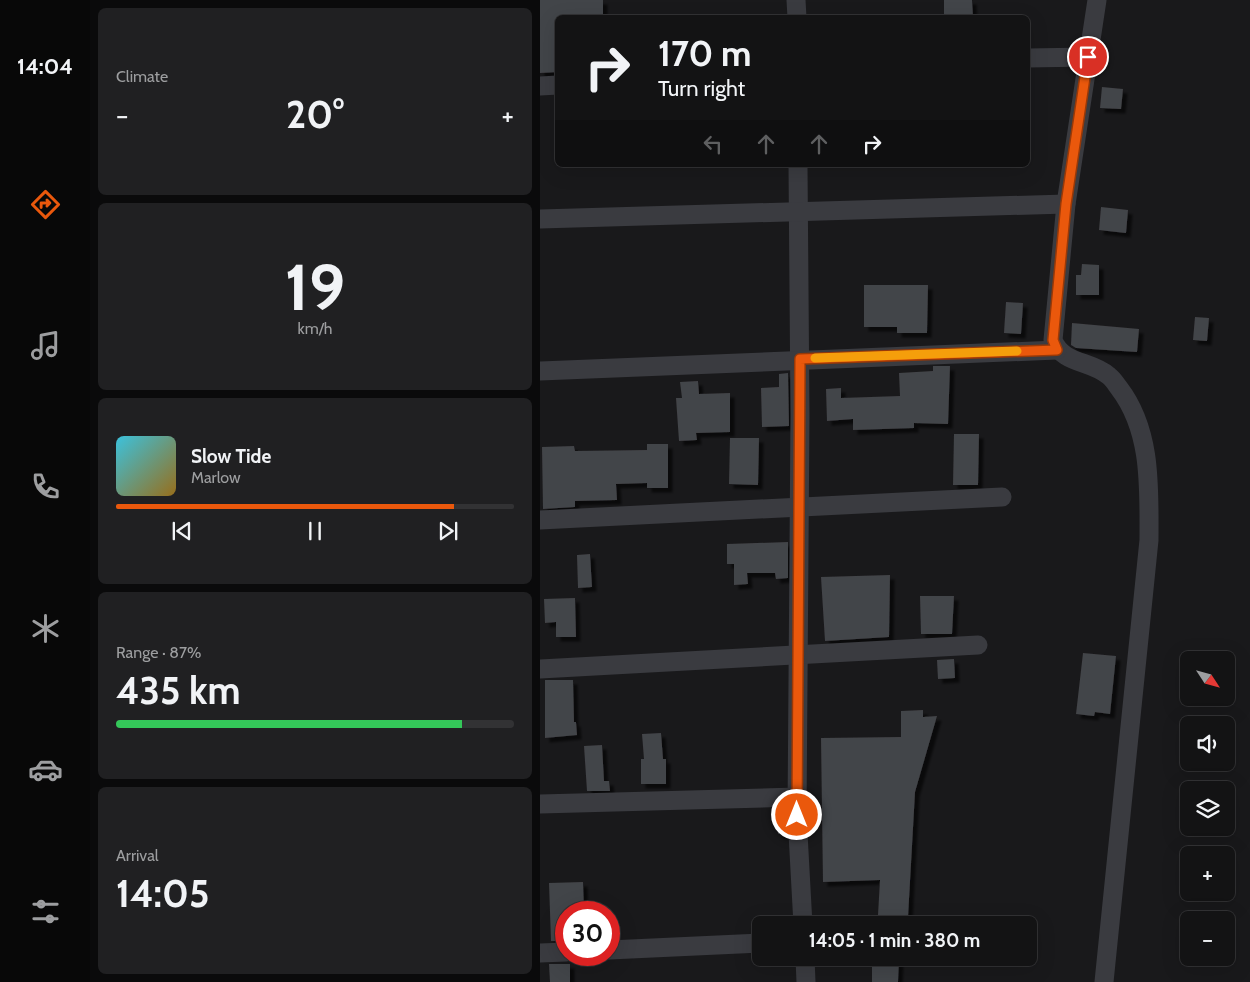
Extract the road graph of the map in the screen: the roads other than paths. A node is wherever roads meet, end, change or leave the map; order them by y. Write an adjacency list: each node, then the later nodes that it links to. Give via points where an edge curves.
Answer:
1 (796, 0): 3 (street)
2 (1097, 0): 4 (street)
3 (797, 15)
4 (1088, 57): 5 (street); 9 (street)
5 (1030, 58)
6 (555, 85): 7 (street)
7 (540, 86)
8 (798, 167): 10 (street)
9 (1066, 204): 10 (street); 12 (street, via 1053,340)
10 (798, 213): 11 (street); 13 (street)
11 (540, 219)
12 (1057, 350): 13 (street); 30 (street, via 1068,359 1109,376 1130,402 1143,439 1149,482 1149,540)
13 (800, 359): 14 (street); 16 (street)
14 (540, 371)
15 (1002, 497): 16 (street)
16 (799, 508): 17 (street); 19 (street)
17 (540, 520)
18 (978, 646): 19 (street)
19 (798, 656): 20 (street); 21 (street)
20 (540, 669)
21 (797, 796): 22 (street); 23 (street)
22 (540, 804)
23 (803, 916)
24 (752, 943): 25 (street)
25 (620, 949)
26 (555, 953): 27 (street)
27 (540, 954)
28 (805, 966): 29 (street)
29 (806, 982)
30 (1104, 982)

